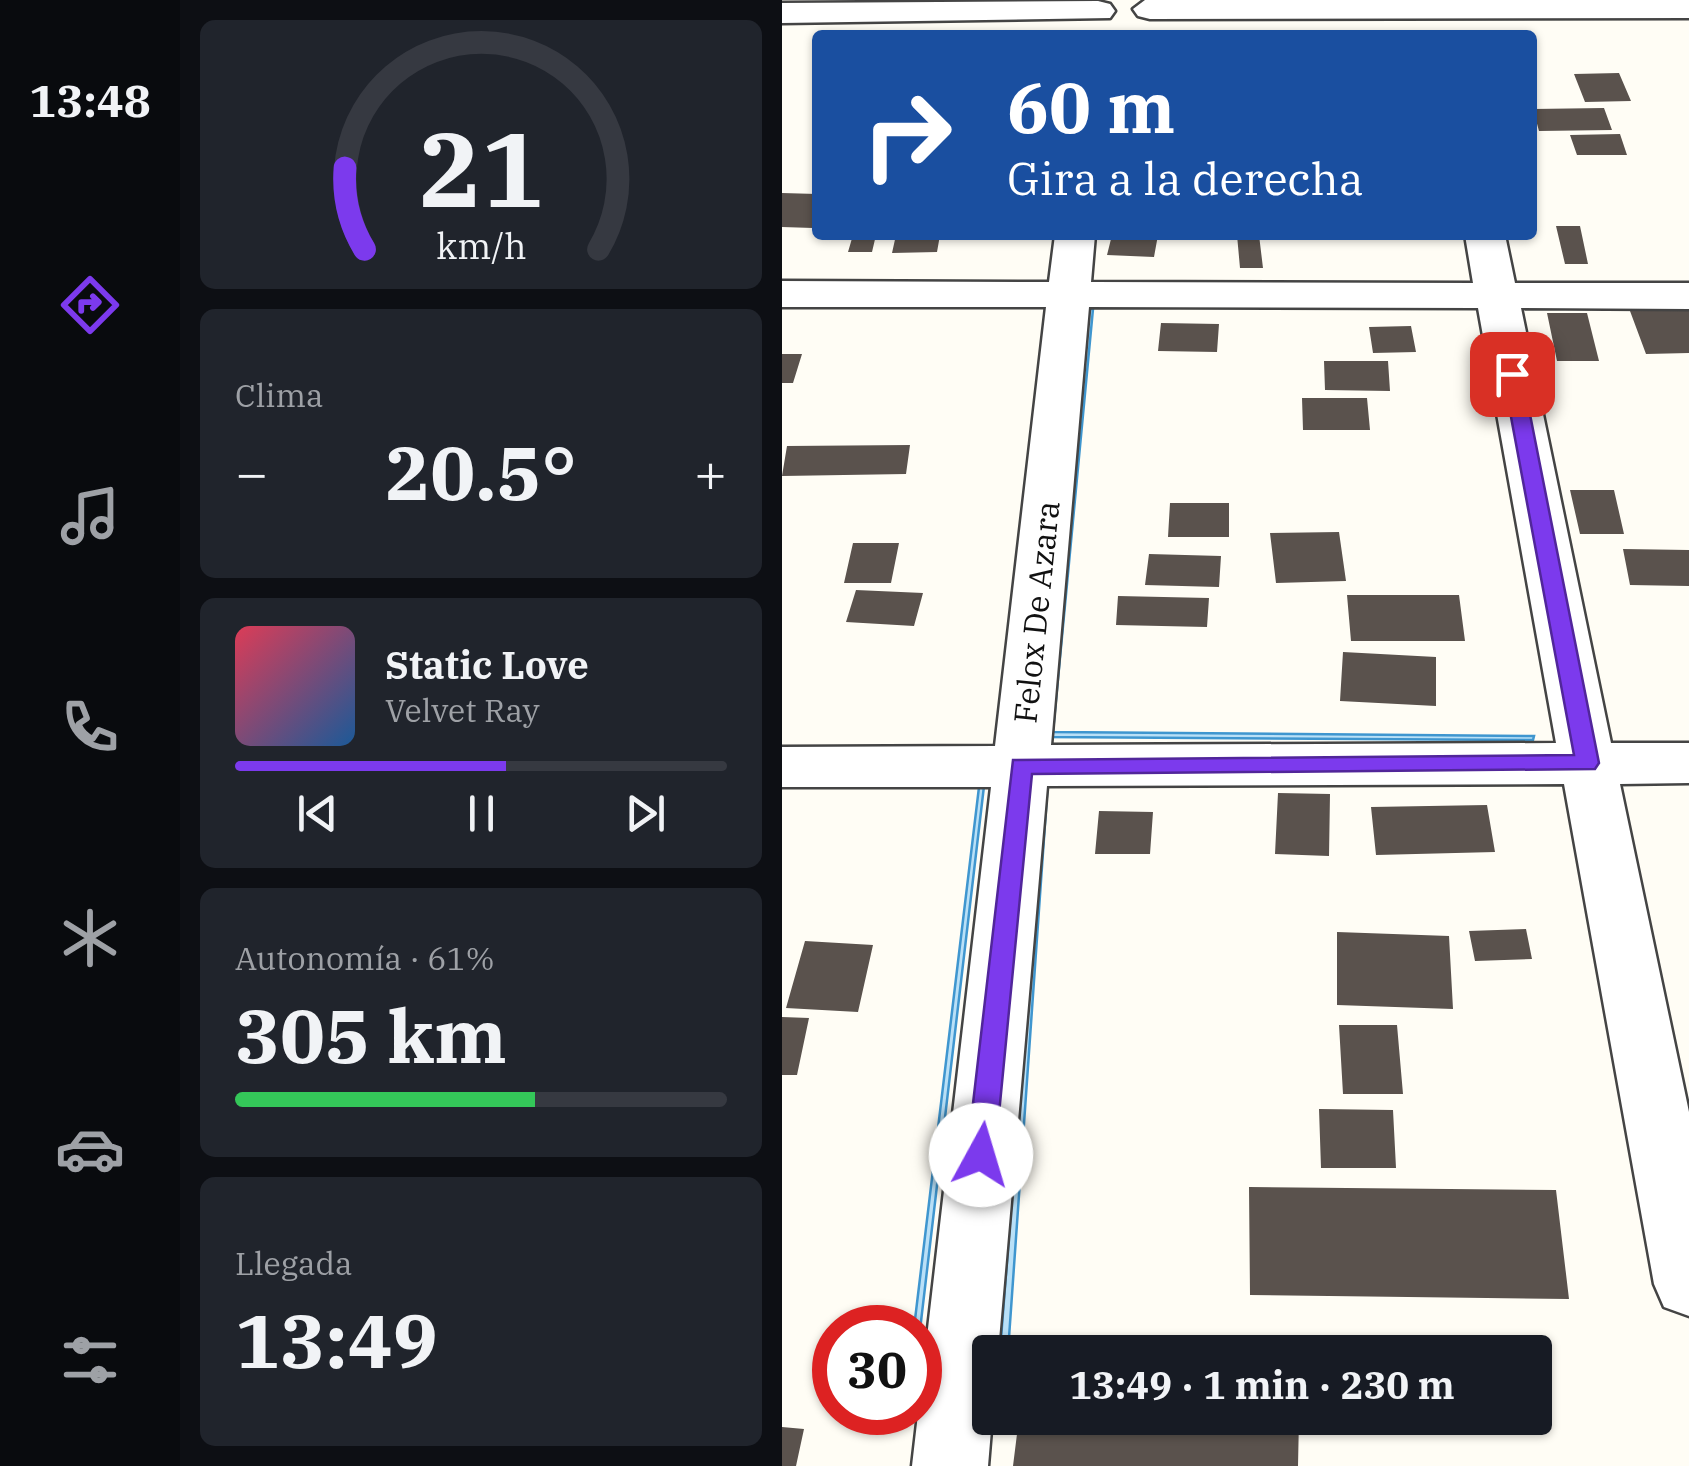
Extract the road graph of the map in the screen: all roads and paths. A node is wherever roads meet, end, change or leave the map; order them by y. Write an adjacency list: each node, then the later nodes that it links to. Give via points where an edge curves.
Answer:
1 (1688, 8): 5 (street)
2 (1150, 9): 5 (street)
3 (782, 13): 4 (street)
4 (1098, 15)
5 (1443, 15)
6 (1074, 240): 9 (street, Felox De Azara)
7 (1486, 240): 10 (street)
8 (782, 294): 9 (street)
9 (1069, 295): 10 (street); 14 (street, Felox De Azara)
10 (1497, 296): 11 (street); 13 (street)
11 (1688, 296)
12 (1688, 762): 13 (street)
13 (1587, 763): 14 (street); 16 (street)
14 (1021, 766): 15 (street); 17 (street, Felox De Azara)
15 (782, 768)
16 (1688, 1284)
17 (950, 1466)

